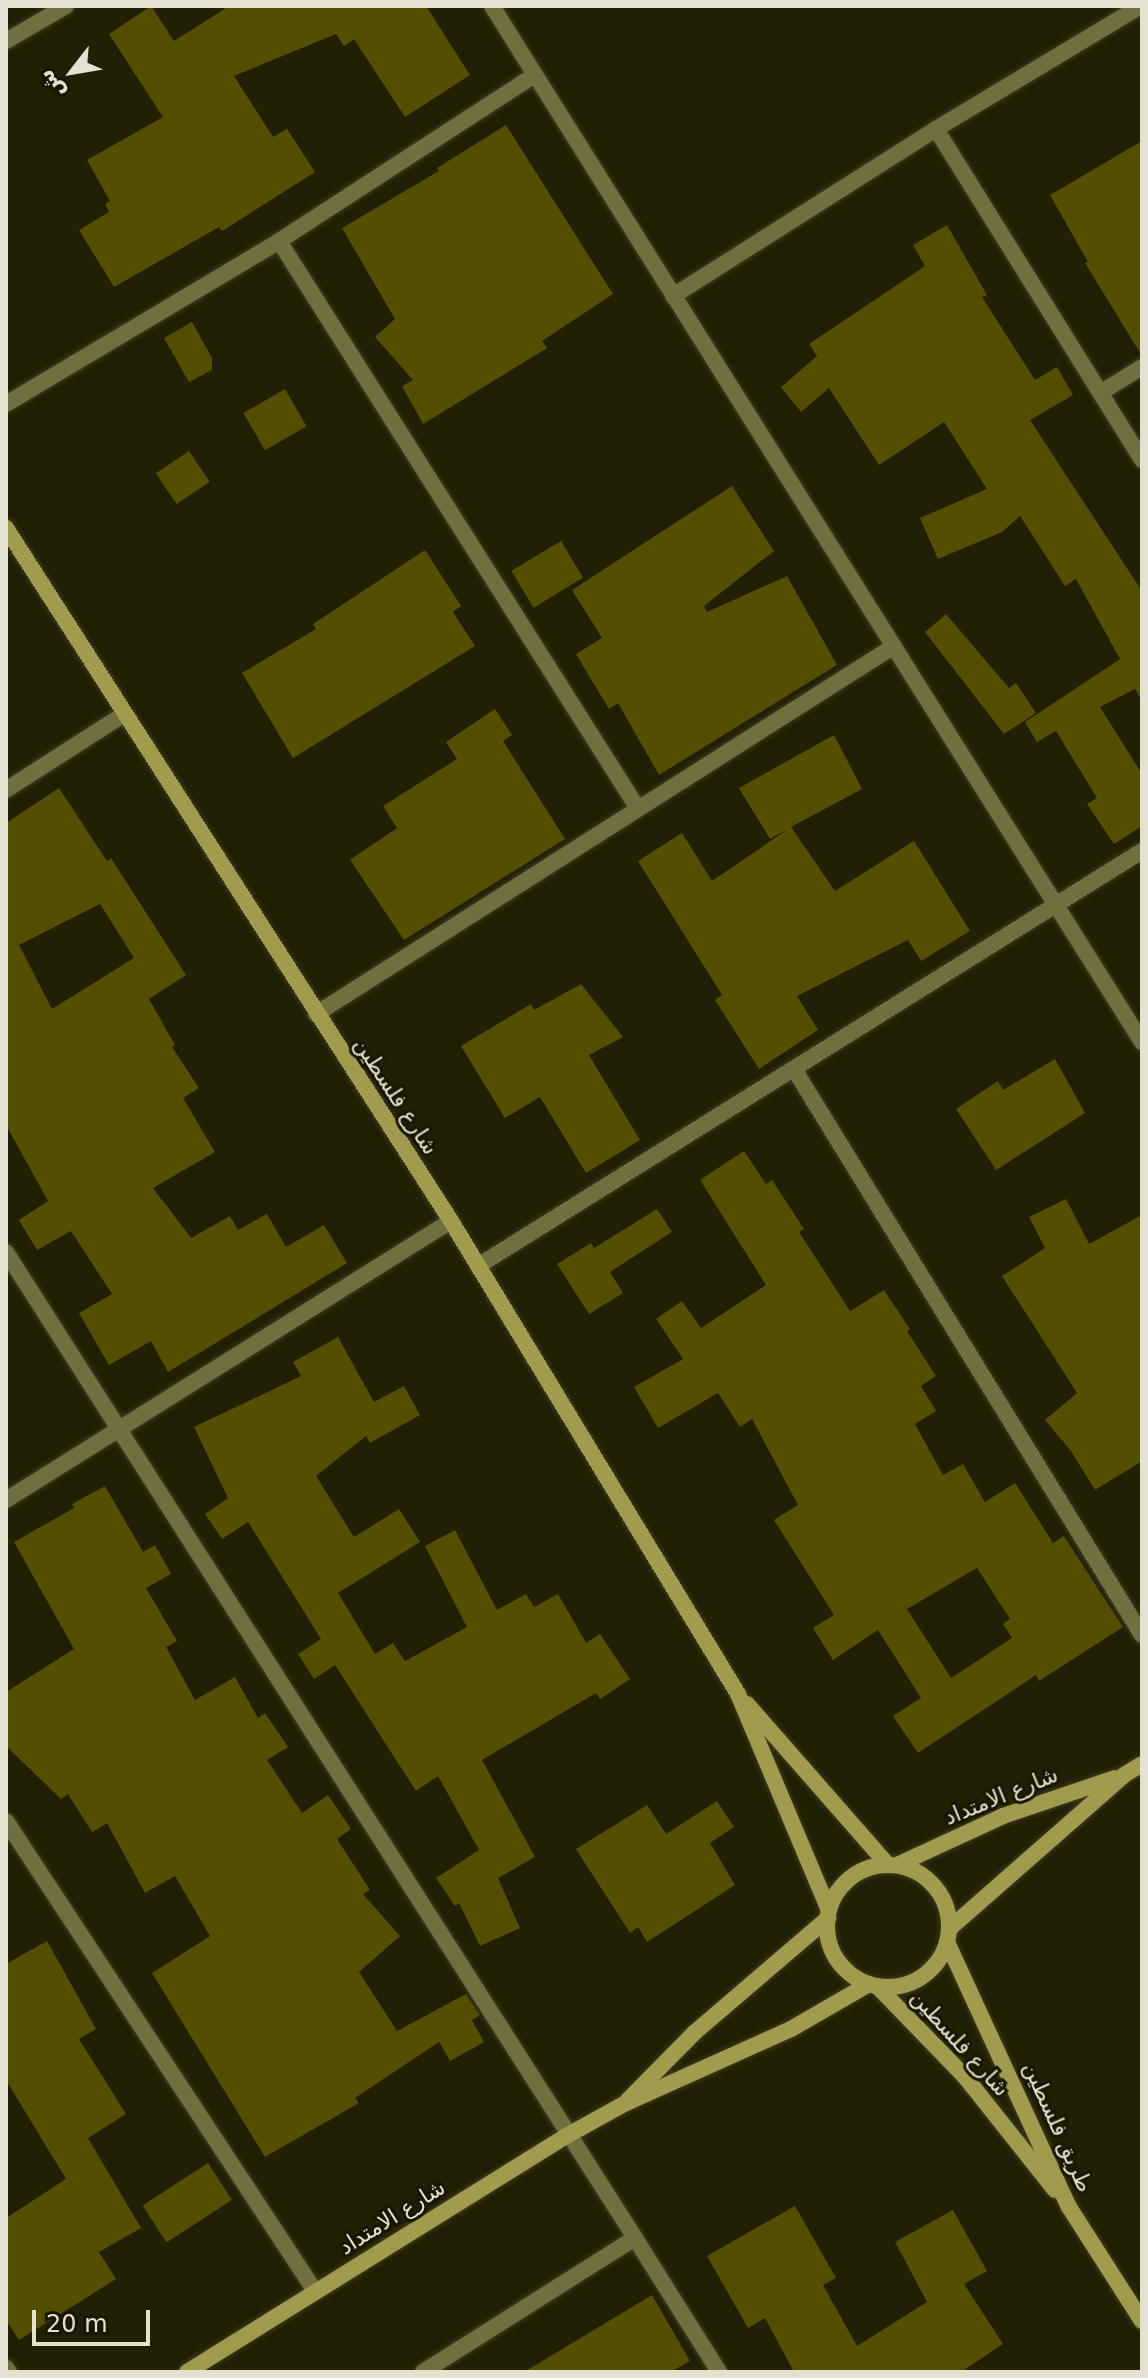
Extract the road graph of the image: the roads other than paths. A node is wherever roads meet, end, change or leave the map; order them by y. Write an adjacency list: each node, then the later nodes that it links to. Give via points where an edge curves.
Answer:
1 (66, 6): 4 (street)
2 (492, 6): 5 (street)
3 (1141, 6): 6 (street)
4 (6, 41)
5 (533, 76): 7 (street); 8 (street)
6 (936, 129): 8 (street); 10 (street)
7 (279, 241): 11 (street); 17 (street)
8 (673, 296): 14 (street)
9 (1142, 367): 10 (street)
10 (1100, 393): 12 (street)
11 (6, 404)
12 (1142, 460)
13 (6, 528): 15 (street, شارع فلسطين)
14 (894, 646): 17 (street); 19 (street)
15 (123, 715): 16 (street); 20 (street, شارع فلسطين)
16 (6, 790)
17 (637, 807): 20 (street)
18 (1142, 851): 19 (street)
19 (1056, 905): 21 (street); 22 (street)
20 (316, 1014): 23 (street, شارع فلسطين)
21 (1142, 1042)
22 (794, 1069): 25 (street); 28 (street)
23 (451, 1221): 25 (street, شارع فلسطين); 26 (street)
24 (6, 1252): 26 (street)
25 (478, 1266): 29 (street, شارع فلسطين)
26 (119, 1430): 27 (street); 38 (street)
27 (6, 1500)
28 (1142, 1635)
29 (738, 1694): 33 (street, شارع فلسطين); 34 (street, شارع فلسطين)
30 (1142, 1764): 31 (street, شارع الامتداد)
31 (1124, 1775): 33 (street, شارع الامتداد, via 1003,1816); 35 (street, شارع الامتداد)
32 (6, 1821): 41 (street)
33 (892, 1865): 34 (street, via 858,1873 845,1883); 35 (street, via 911,1869 935,1887 948,1914)
34 (829, 1914): 36 (street, via 837,1958); 37 (street, شارع الامتداد, via 694,2033)
35 (948, 1935): 36 (street, via 933,1968 921,1978 893,1987); 39 (street, طريق فلسطين)
36 (873, 1985): 37 (street, شارع الامتداد, via 791,2029); 39 (street, شارع فلسطين, via 966,2078)
37 (624, 2104): 38 (street, شارع الامتداد)
38 (568, 2135): 40 (street); 41 (street, شارع الامتداد)
39 (1069, 2207): 42 (street, طريق فلسطين)
40 (635, 2238): 44 (street); 45 (street)
41 (315, 2291): 43 (street, شارع الامتداد)
42 (1141, 2317)
43 (187, 2372)
44 (423, 2372)
45 (719, 2372)

